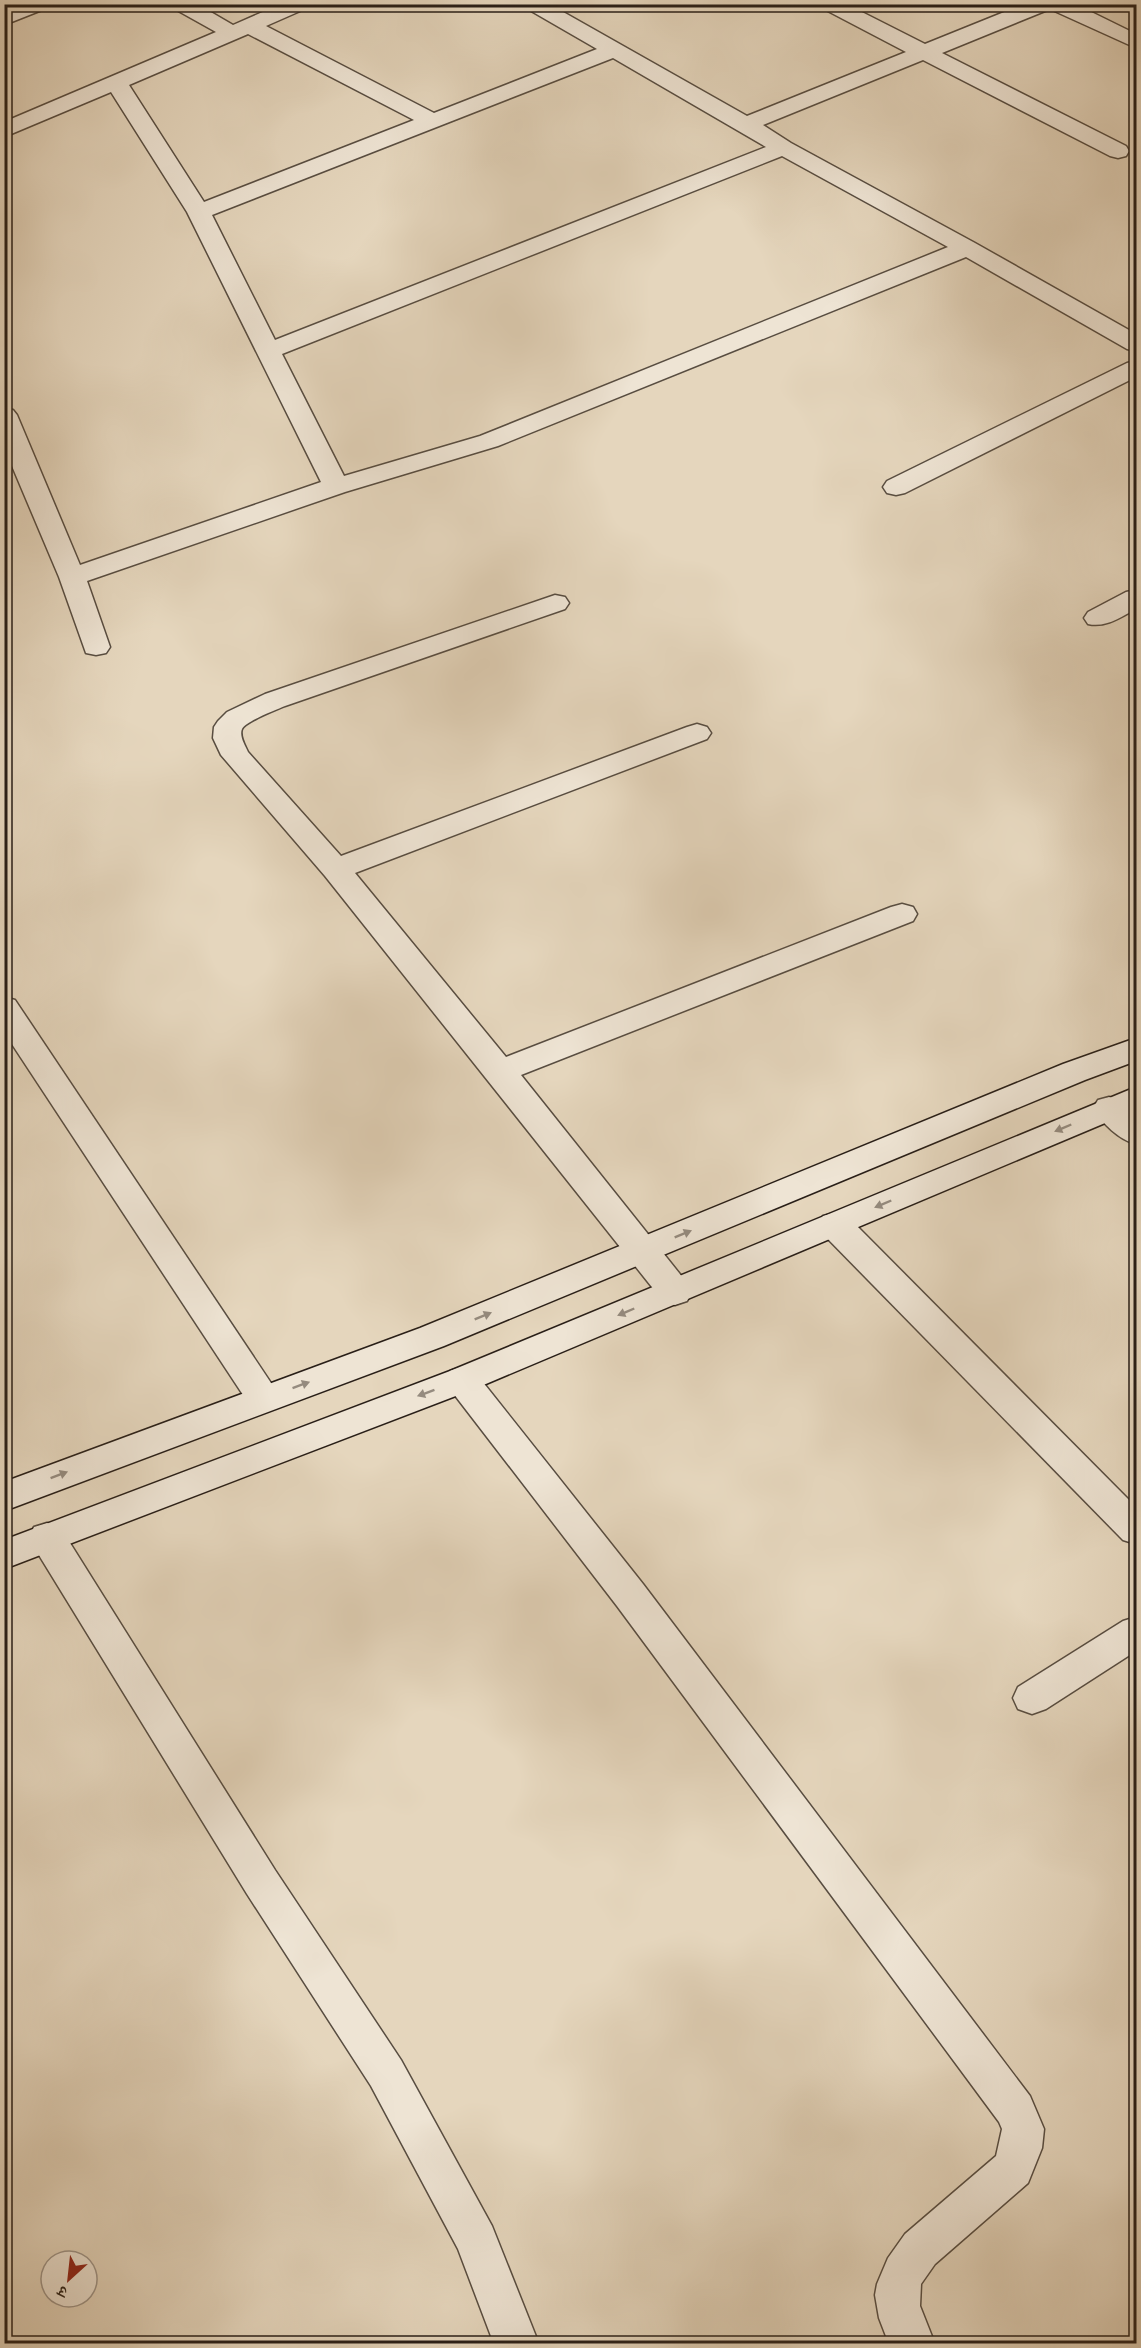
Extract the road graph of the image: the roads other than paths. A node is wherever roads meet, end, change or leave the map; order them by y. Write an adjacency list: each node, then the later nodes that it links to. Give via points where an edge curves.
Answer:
1 (40, 4): 8 (street)
2 (180, 4): 9 (street)
3 (300, 4): 9 (street)
4 (533, 4): 11 (street)
5 (829, 4): 12 (street)
6 (1044, 4): 12 (street)
7 (1057, 4): 10 (street)
8 (4, 19)
9 (241, 29): 13 (street); 14 (street)
10 (1137, 42)
11 (614, 50): 14 (street); 15 (street)
12 (922, 53): 15 (street); 18 (street)
13 (117, 84): 16 (street); 19 (street)
14 (433, 120): 19 (street)
15 (746, 124): 17 (street)
16 (4, 130)
17 (783, 148): 20 (street); 22 (street)
18 (1118, 151)
19 (199, 212): 22 (street)
20 (968, 248): 21 (street); 25 (street, via 554,417 489,441)
21 (1137, 344)
22 (268, 351): 25 (street)
23 (1137, 368): 26 (street)
24 (4, 415): 27 (street)
25 (336, 486): 27 (street)
26 (896, 488)
27 (72, 577): 31 (street)
28 (1137, 598): 30 (street)
29 (555, 603): 33 (street, via 275,700 237,718 228,727 227,738 235,755)
30 (1098, 618)
31 (96, 647)
32 (697, 733): 33 (street)
33 (336, 869): 37 (street)
34 (902, 914): 37 (street)
35 (4, 1007): 44 (street)
36 (1137, 1049): 41 (street, one-way to 36)
37 (500, 1071): 41 (street)
38 (1123, 1103): 39 (street); 40 (street, one-way to 40)
39 (1137, 1133)
40 (835, 1225): 42 (street); 46 (street)
41 (642, 1251): 42 (street); 44 (street, one-way to 41, via 432,1337)
42 (675, 1292): 43 (street, one-way to 43)
43 (462, 1380): 47 (street, one-way to 47); 52 (street, via 630,1595 1019,2120 1023,2129 1021,2148 1013,2169 920,2249 897,2286 896,2304)
44 (263, 1398): 45 (street, one-way to 44)
45 (4, 1497)
46 (1137, 1530)
47 (47, 1537): 48 (street); 51 (street, via 261,1882 386,2073 477,2240)
48 (4, 1555)
49 (1137, 1632): 50 (street)
50 (1032, 1698)
51 (517, 2343)
52 (913, 2343)

